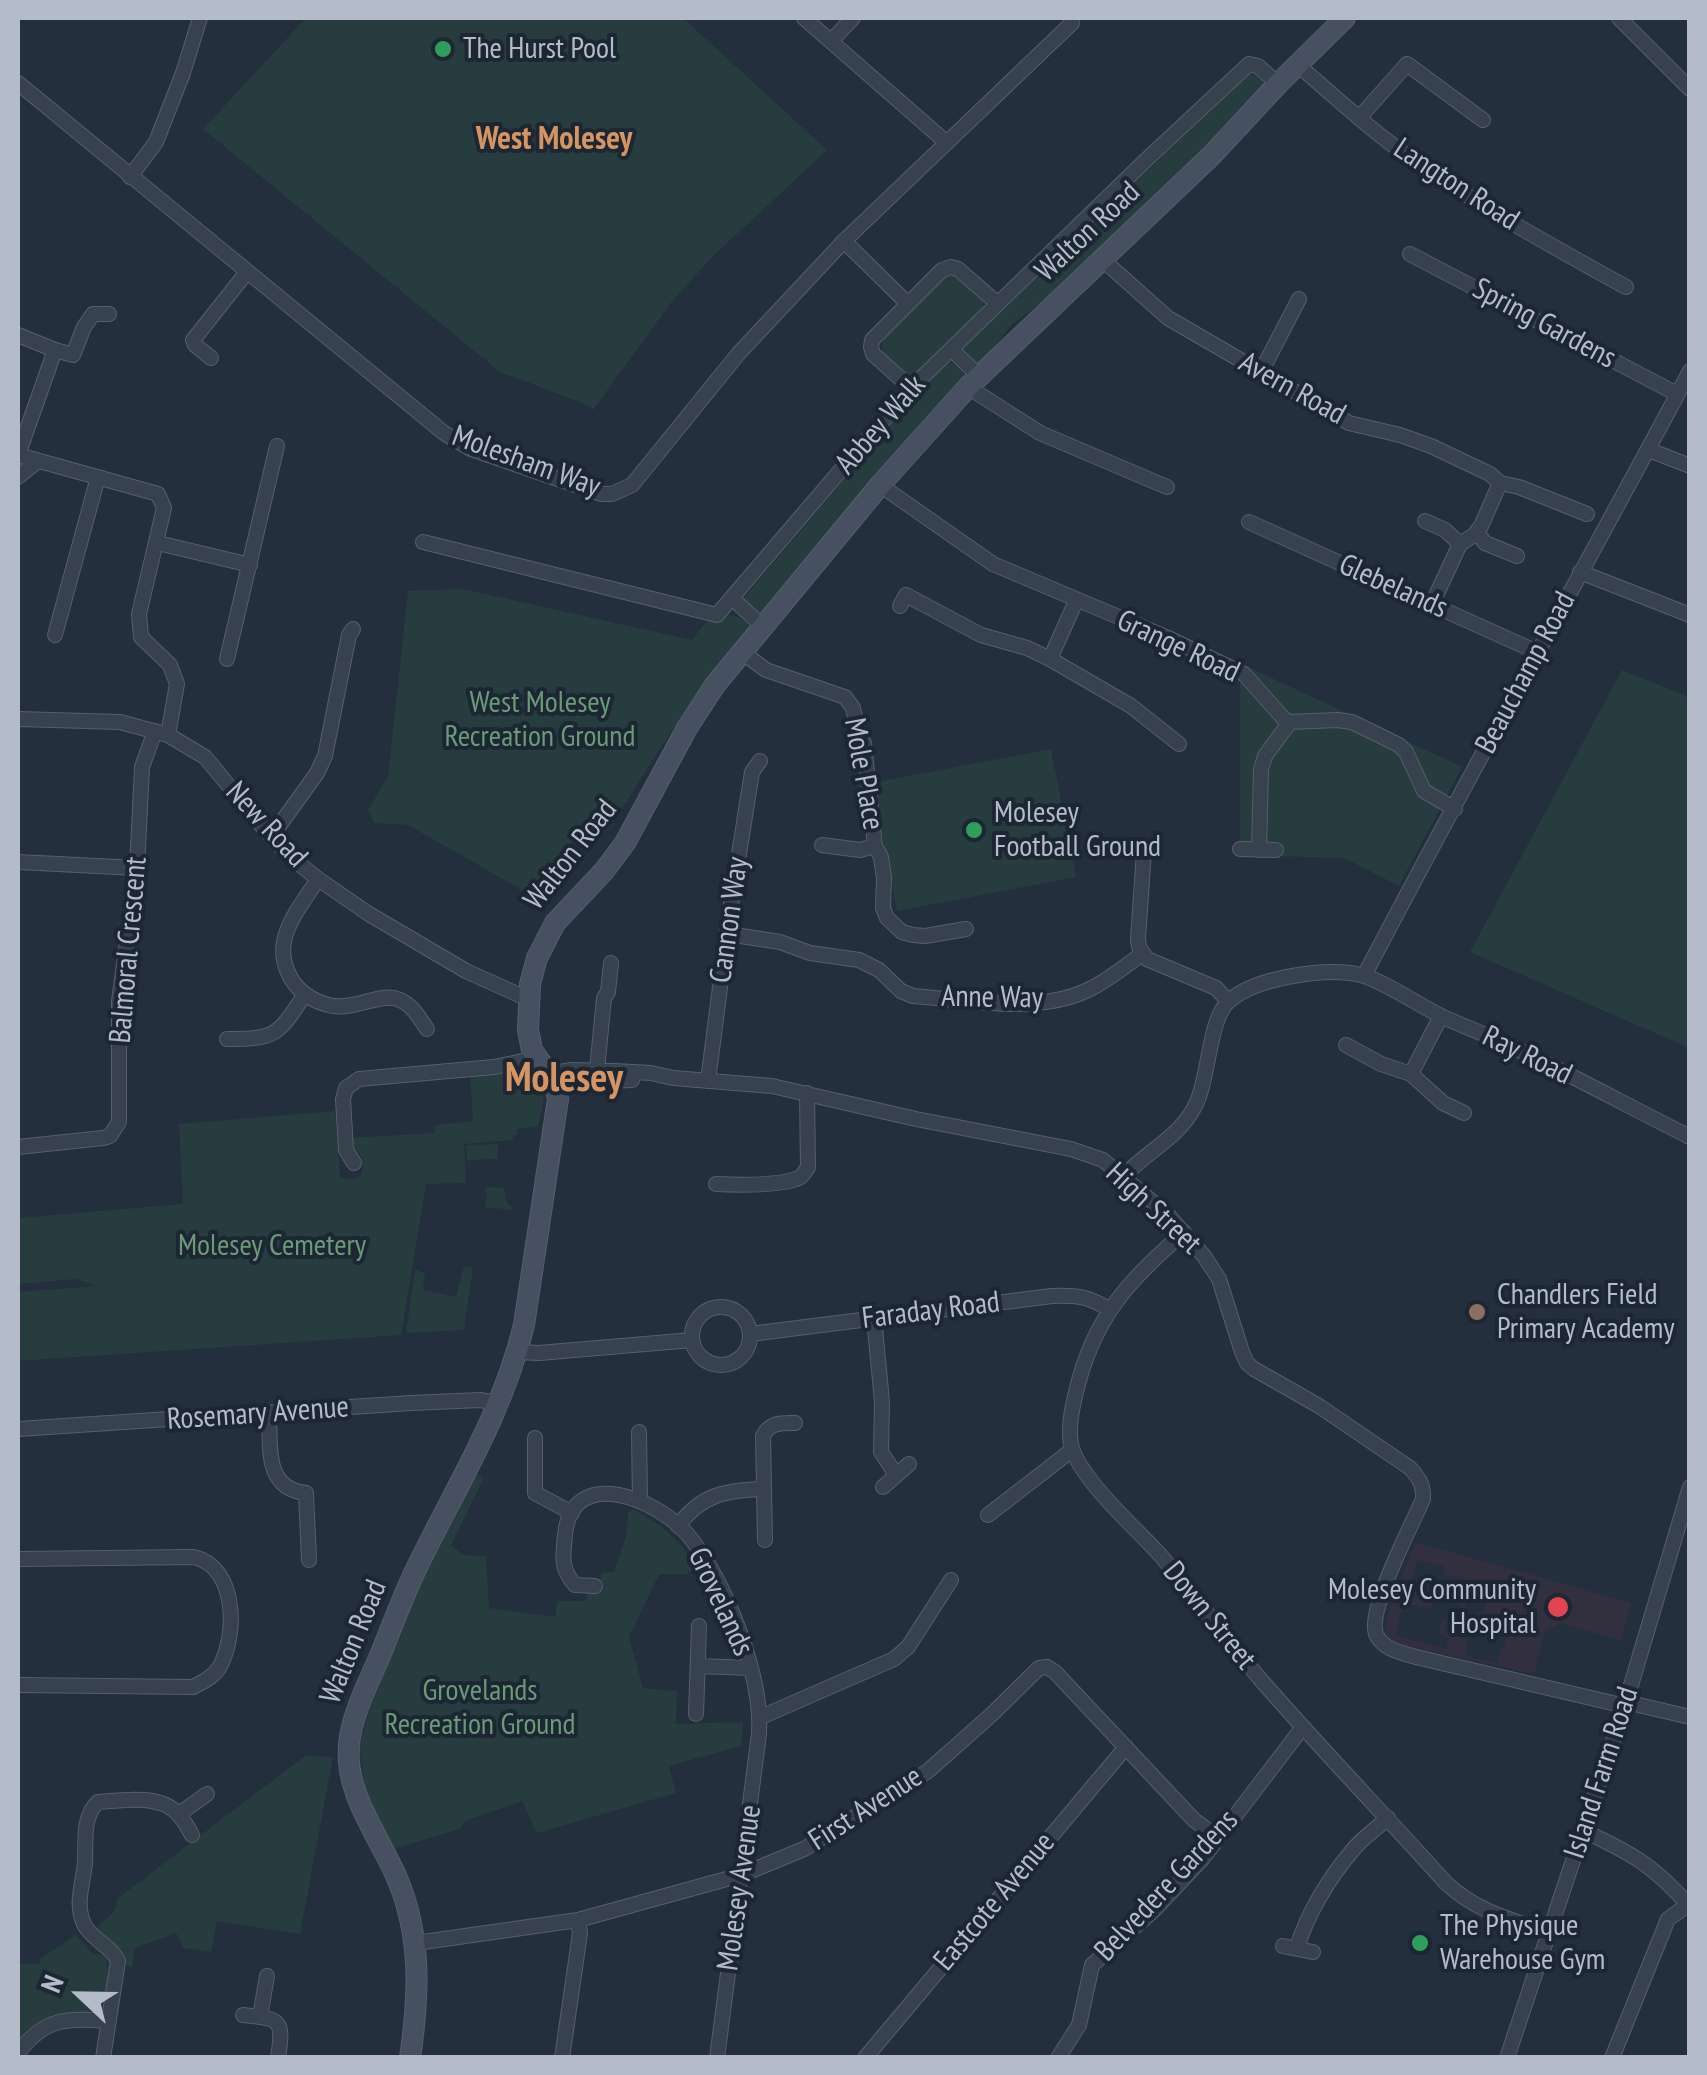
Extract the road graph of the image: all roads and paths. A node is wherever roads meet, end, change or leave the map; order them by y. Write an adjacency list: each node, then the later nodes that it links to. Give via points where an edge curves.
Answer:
1 (200, 18): 15 (street, via 156,142)
2 (804, 18): 7 (street)
3 (853, 18): 7 (street)
4 (1346, 18): 8 (main road, Walton Road)
5 (1618, 18): 11 (street)
6 (1072, 24): 14 (street, Molesham Way)
7 (832, 42): 14 (street)
8 (1298, 65): 10 (main road, Walton Road); 12 (street, Langton Road)
9 (18, 82): 15 (street, Molesham Way)
10 (1278, 84): 18 (main road, Walton Road); 23 (street, Abbey Walk, via 1255,64 1246,66)
11 (1690, 89)
12 (1359, 118): 13 (street, via 1407,64); 20 (street, Langton Road, via 1520,228)
13 (1483, 120)
14 (947, 143): 16 (street, Molesham Way)
15 (130, 176): 19 (street, Molesham Way)
16 (844, 241): 19 (street, Molesham Way, via 728,366 632,486 612,494 444,434); 22 (street)
17 (1410, 254): 33 (street, Spring Gardens)
18 (1103, 260): 30 (street, Avern Road, via 1168,318); 31 (main road, Walton Road)
19 (247, 272): 28 (street, via 193,340)
20 (1626, 287)
21 (1299, 299): 30 (street)
22 (908, 303): 23 (street, via 951,267); 32 (street, via 871,347)
23 (997, 303): 26 (street, Abbey Walk)
24 (109, 314): 27 (street, via 92,314 73,355)
25 (18, 335): 27 (street)
26 (950, 349): 31 (street); 32 (street, Abbey Walk)
27 (56, 350): 36 (street)
28 (210, 358)
29 (1690, 371): 33 (street, Beauchamp Road)
30 (1261, 372): 41 (street, Avern Road, via 1349,422 1431,446)
31 (974, 381): 42 (main road, Walton Road); 43 (street, via 1040,433)
32 (911, 388): 54 (street, Abbey Walk)
33 (1677, 394): 35 (street, Beauchamp Road)
34 (278, 446): 52 (street)
35 (1649, 450): 38 (street); 53 (street, Beauchamp Road)
36 (18, 455): 37 (street)
37 (38, 461): 39 (street); 40 (street)
38 (1690, 466)
39 (18, 477)
40 (98, 477): 49 (street, Balmoral Crescent, via 158,494 164,508); 61 (street)
41 (1500, 483): 44 (street, Avern Road); 47 (street)
42 (880, 486): 55 (street, Grange Road, via 993,564); 59 (main road, Walton Road)
43 (1167, 487)
44 (1587, 514)
45 (1425, 521): 50 (street)
46 (1249, 522): 56 (street, Glebelands)
47 (1477, 532): 50 (street); 51 (street, via 1485,543)
48 (423, 542): 54 (street, via 716,614)
49 (158, 544): 52 (street); 68 (street, Balmoral Crescent, via 139,614 141,636 170,665 178,684)
50 (1460, 544): 56 (street)
51 (1517, 556)
52 (250, 564): 64 (street)
53 (1580, 572): 58 (street); 63 (street, Beauchamp Road)
54 (732, 598): 59 (street)
55 (1076, 601): 65 (street); 67 (street, Grange Road, via 1244,674)
56 (1432, 604): 63 (street, Glebelands)
57 (900, 606): 65 (street, via 906,594 981,635)
58 (1690, 615)
59 (762, 626): 62 (main road, Walton Road)
60 (353, 629): 72 (street, via 325,756)
61 (55, 635)
62 (742, 652): 74 (street, Mole Place, via 766,670 850,701 864,743); 87 (main road, Walton Road, via 699,707 621,850 550,930)
63 (1538, 652): 71 (street, Beauchamp Road)
64 (228, 659)
65 (1050, 659): 69 (street, via 1131,706)
66 (18, 719): 68 (street, New Road, via 120,722)
67 (1290, 722): 71 (street, via 1352,722 1399,745 1424,791); 76 (street, via 1261,769)
68 (161, 733): 72 (street, New Road, via 205,757); 80 (street, Balmoral Crescent, via 142,768)
69 (1179, 744)
70 (760, 761): 83 (street, Cannon Way, via 752,772)
71 (1455, 809): 86 (street, Beauchamp Road)
72 (270, 837): 81 (street, New Road)
73 (822, 845): 74 (street, Mole Place)
74 (876, 846): 82 (street, Mole Place, via 883,908 894,926 925,936)
75 (1240, 849): 76 (street)
76 (1259, 850): 77 (street)
77 (1276, 850)
78 (1144, 851): 84 (street)
79 (18, 862): 80 (street)
80 (137, 868): 103 (street, Balmoral Crescent, via 119,1001 119,1122 103,1138)
81 (318, 879): 87 (street, New Road, via 466,971); 88 (street, via 282,944 284,968)
82 (966, 930)
83 (728, 934): 84 (street, Anne Way, via 858,960 913,996 1011,1003 1089,990); 98 (street, Cannon Way)
84 (1142, 954): 89 (street, via 1216,988)
85 (612, 962): 95 (street)
86 (1364, 976): 89 (street, via 1303,975); 90 (street, Ray Road)
87 (529, 992): 94 (main road, Walton Road)
88 (306, 994): 91 (street, via 336,1007 382,998 419,1005); 92 (street, via 281,1030)
89 (1228, 1001): 105 (street, via 1216,1019 1203,1088 1186,1123)
90 (1441, 1016): 96 (street); 102 (street, Ray Road)
91 (426, 1029)
92 (231, 1035)
93 (1346, 1046): 96 (street)
94 (535, 1056): 99 (main road, Walton Road); 104 (street, via 494,1067 358,1079 343,1100 346,1150)
95 (596, 1070): 97 (street, High Street); 99 (street, High Street, via 570,1070)
96 (1411, 1074): 101 (street)
97 (673, 1078): 98 (street, High Street); 99 (street, High Street)
98 (708, 1081): 100 (street, High Street)
99 (553, 1083): 112 (main road, Walton Road, via 556,1116)
100 (807, 1093): 105 (street, High Street, via 1071,1149); 106 (street, via 804,1174)
101 (1464, 1113)
102 (1690, 1137)
103 (18, 1147)
104 (354, 1163)
105 (1124, 1176): 107 (street, High Street)
106 (716, 1184)
107 (1184, 1232): 108 (street); 138 (street, High Street, via 1219,1279 1247,1363 1410,1468 1422,1484 1423,1498 1375,1615 1381,1642 1416,1658)
108 (1109, 1309): 109 (street, Faraday Road, via 1078,1295); 119 (street, via 1083,1364 1072,1409)
109 (874, 1317): 110 (street, Faraday Road); 121 (street, via 881,1452)
110 (750, 1334): 111 (street, via 744,1352 728,1364 709,1362); 111 (street, via 742,1315 713,1308 696,1320)
111 (692, 1340): 112 (street)
112 (517, 1352): 113 (main road, Walton Road)
113 (498, 1404): 114 (street, Rosemary Avenue); 154 (main road, Walton Road, via 407,1588 349,1742 360,1802 397,1878)
114 (269, 1413): 116 (street, Rosemary Avenue); 131 (street, via 273,1472 294,1492 306,1493)
115 (795, 1423): 124 (street, via 775,1424 763,1436)
116 (18, 1430)
117 (639, 1432): 125 (street)
118 (535, 1438): 126 (street, via 535,1493)
119 (1072, 1450): 127 (street); 142 (street, Down Street)
120 (908, 1464): 121 (street)
121 (896, 1475): 123 (street)
122 (1690, 1486): 138 (street, Island Farm Road)
123 (883, 1487)
124 (764, 1489): 128 (street, via 714,1495); 129 (street)
125 (640, 1501): 126 (street, Grovelands, via 595,1494); 128 (street, Grovelands)
126 (572, 1513): 133 (street, via 565,1573 575,1585)
127 (988, 1515)
128 (678, 1526): 136 (street, Grovelands, via 705,1558)
129 (766, 1540)
130 (18, 1560): 137 (street, via 207,1560 228,1594 230,1633 217,1672 193,1687)
131 (309, 1560)
132 (951, 1580): 140 (street, via 894,1659)
133 (595, 1586)
134 (699, 1626): 135 (street, Grovelands)
135 (698, 1666): 136 (street, Grovelands); 139 (street, Grovelands)
136 (751, 1668): 140 (street, Grovelands)
137 (18, 1685)
138 (1626, 1704): 141 (street); 147 (street, Island Farm Road)
139 (696, 1714)
140 (760, 1717): 150 (street, Molesey Avenue)
141 (1690, 1717)
142 (1303, 1727): 146 (street, Down Street); 149 (street, Belvedere Gardens)
143 (1126, 1747): 149 (street, First Avenue); 150 (street, First Avenue, via 1055,1672 1039,1668 928,1770 804,1849); 166 (street, Eastcote Avenue)
144 (207, 1794): 145 (street)
145 (178, 1814): 148 (street); 159 (street, via 152,1801 98,1802 91,1809 80,1906 89,1932 118,1961)
146 (1388, 1818): 153 (street, Down Street, via 1465,1900); 155 (street, via 1340,1866 1290,1947)
147 (1584, 1831): 151 (street, via 1646,1864); 153 (street, Island Farm Road)
148 (192, 1835)
149 (1218, 1838): 167 (street, Belvedere Gardens, via 1092,1965 1079,2025)
150 (742, 1874): 152 (street, First Avenue); 165 (street, Molesey Avenue)
151 (1689, 1906): 169 (street, via 1668,1919)
152 (578, 1920): 154 (street, First Avenue); 164 (street)
153 (1549, 1933): 168 (street, Island Farm Road)
154 (416, 1943): 163 (main road, Walton Road)
155 (1313, 1952)
156 (266, 1976): 158 (street)
157 (243, 2015): 158 (street)
158 (260, 2017): 162 (street, via 279,2024)
159 (109, 2021): 160 (street, via 54,2022); 161 (street)
160 (18, 2053)
161 (103, 2058)
162 (278, 2058)
163 (410, 2058)
164 (562, 2058)
165 (718, 2058)
166 (864, 2058)
167 (1058, 2058)
168 (1506, 2058)
169 (1612, 2058)

